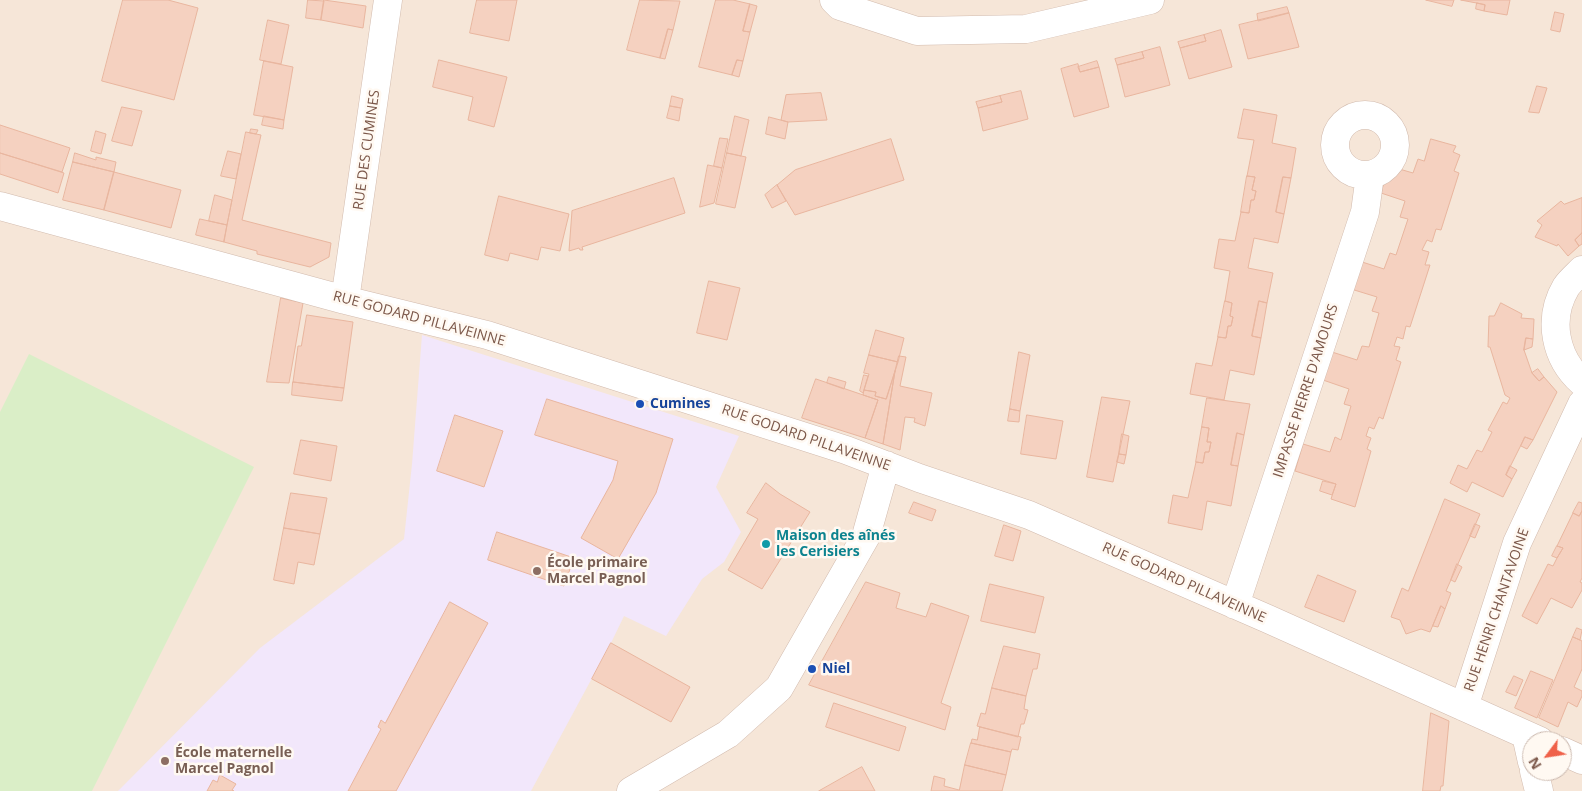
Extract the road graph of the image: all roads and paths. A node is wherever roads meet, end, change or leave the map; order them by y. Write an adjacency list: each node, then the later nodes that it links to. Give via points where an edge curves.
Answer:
1 (388, 0): 7 (street, RUE DES CUMINES)
2 (834, 0): 3 (street, via 840,6 918,31 1026,29)
3 (1150, 0)
4 (1370, 175): 11 (street, IMPASSE PIERRE D'AMOURS, via 1365,212)
5 (0, 206): 7 (street, RUE GODARD PILLAVEINNE)
6 (1582, 270): 8 (street, via 1566,287 1557,308 1555,331 1560,353 1572,373)
7 (345, 300): 10 (street, RUE GODARD PILLAVEINNE, via 487,335)
8 (1582, 382)
9 (1582, 404): 12 (street, RUE HENRI CHANTAVOINE, via 1517,543)
10 (886, 465): 11 (street, RUE GODARD PILLAVEINNE, via 1028,515); 14 (street, via 866,536 779,688 728,734)
11 (1235, 605): 12 (street, RUE GODARD PILLAVEINNE)
12 (1464, 707): 13 (street, RUE GODARD PILLAVEINNE)
13 (1522, 733)
14 (632, 791)

